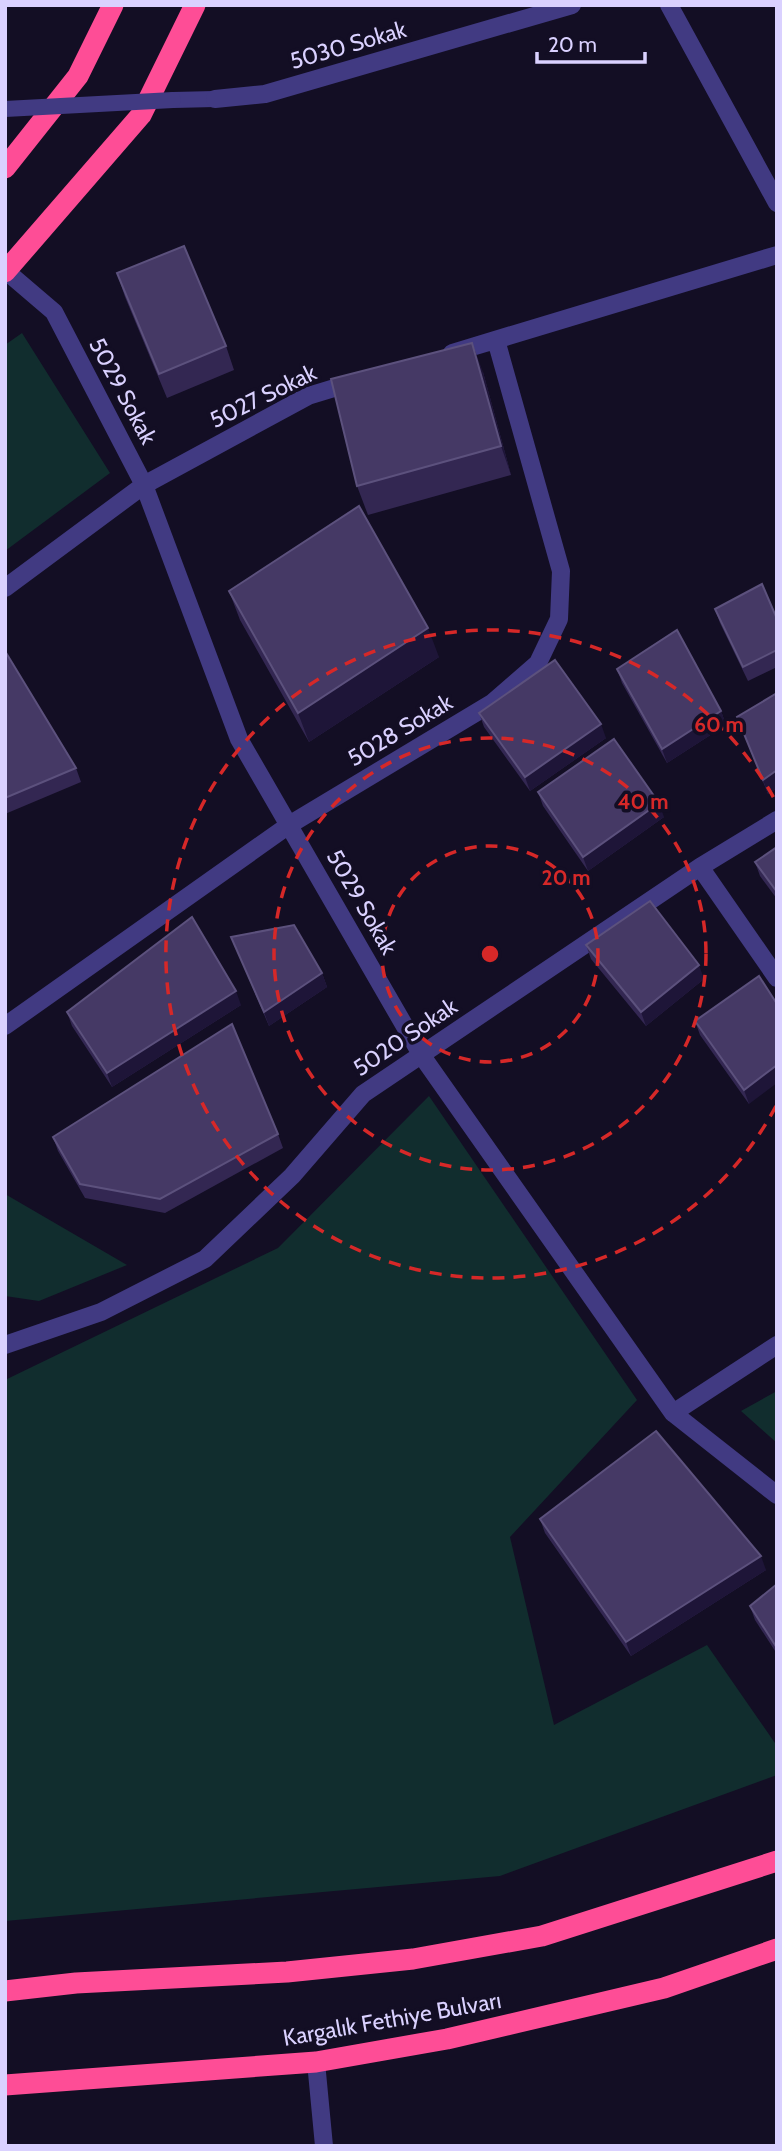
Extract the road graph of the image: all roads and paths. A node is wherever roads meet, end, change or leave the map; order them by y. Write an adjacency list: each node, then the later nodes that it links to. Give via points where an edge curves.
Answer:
1 (113, 5): 7 (highway, via 78,76)
2 (195, 5): 10 (highway, via 141,115)
3 (572, 5): 5 (street, 5030 Sokak, via 265,94)
4 (668, 5): 8 (street)
5 (215, 99): 6 (lane, bridge)
6 (5, 109)
7 (5, 167)
8 (777, 203)
9 (777, 255): 11 (street)
10 (6, 272): 14 (street, 5029 Sokak, via 54,312)
11 (496, 340): 12 (street); 17 (street, 5028 Sokak, via 561,571 559,619 538,663 492,703)
12 (434, 359)
13 (371, 377): 14 (street, 5027 Sokak, via 308,396)
14 (144, 485): 15 (street, 5027 Sokak); 17 (street, 5029 Sokak, via 239,739)
15 (5, 587)
16 (777, 820): 18 (street, 5020 Sokak)
17 (289, 825): 20 (street, 5028 Sokak); 21 (street, 5029 Sokak)
18 (700, 867): 19 (street); 21 (street, 5020 Sokak)
19 (777, 978)
20 (5, 1026)
21 (422, 1056): 22 (street, 5020 Sokak, via 363,1094 292,1176 205,1259 101,1312); 24 (street, 5029 Sokak)
22 (6, 1344)
23 (777, 1345): 24 (street)
24 (673, 1413): 25 (street, 5029 Sokak)
25 (777, 1495)
26 (777, 1861): 28 (highway, via 542,1936 413,1959)
27 (777, 1949): 29 (highway, Kargalık Fethiye Bulvarı, via 664,1988 447,2039)
28 (5, 1991)
29 (316, 2062): 30 (highway, Kargalık Fethiye Bulvarı); 31 (street)
30 (5, 2085)
31 (324, 2146)

